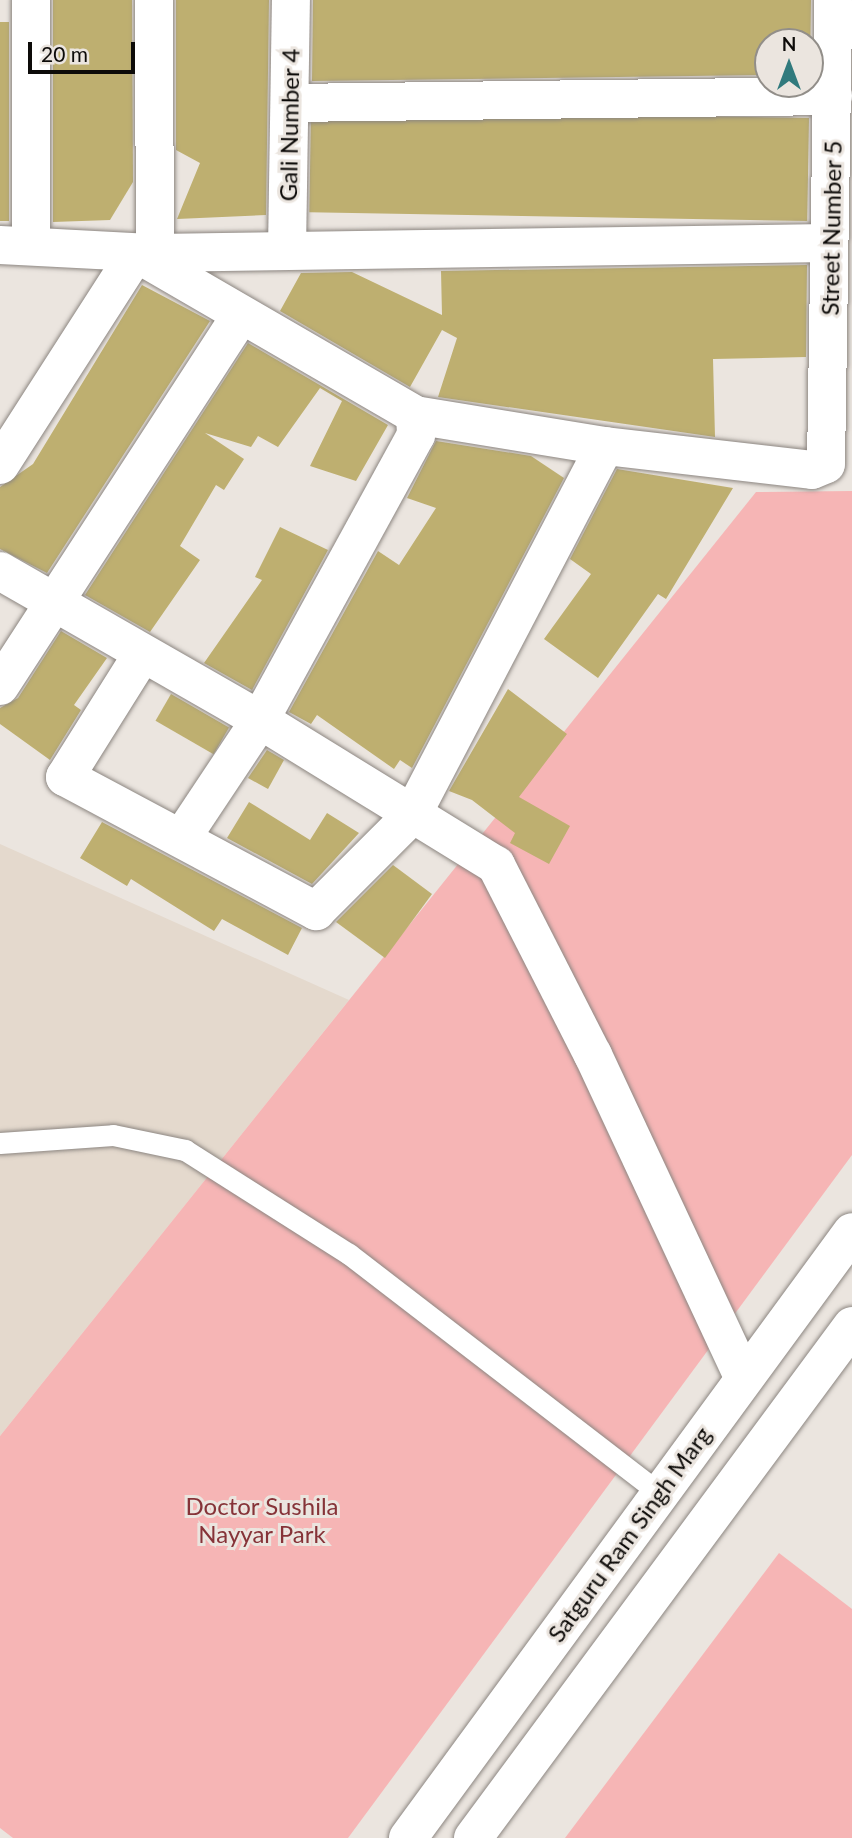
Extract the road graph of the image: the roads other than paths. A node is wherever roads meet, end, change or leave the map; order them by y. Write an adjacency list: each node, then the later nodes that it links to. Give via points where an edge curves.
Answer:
1 (154, 0): 11 (street)
2 (291, 0): 6 (street, Gali Number 4)
3 (832, 0): 5 (street, Street Number 5)
4 (20, 10): 7 (street)
5 (832, 96): 6 (street); 8 (street, Street Number 5)
6 (290, 103): 10 (street, Gali Number 4)
7 (15, 137): 9 (street)
8 (829, 243): 10 (street); 14 (street, Street Number 5, via 831,457 812,470)
9 (15, 246): 11 (street)
10 (287, 250): 11 (street)
11 (146, 253): 12 (street); 15 (street)
12 (240, 316): 13 (street); 17 (street)
13 (415, 415): 14 (street); 20 (street, via 416,435)
14 (605, 446): 21 (street)
15 (0, 465)
16 (0, 571): 17 (street)
17 (54, 603): 18 (street); 19 (street)
18 (141, 656): 20 (street); 22 (street, via 65,776)
19 (0, 686)
20 (260, 720): 21 (street); 22 (street)
21 (412, 815): 22 (street, via 316,911); 26 (street, via 496,865 569,1005)
22 (183, 836)
23 (0, 1143): 27 (lane, via 113,1135 185,1150 349,1254)
24 (852, 1232): 26 (street, Satguru Ram Singh Marg)
25 (852, 1326): 29 (street)
26 (743, 1377): 27 (street, Satguru Ram Singh Marg)
27 (659, 1493): 28 (street, Satguru Ram Singh Marg)
28 (408, 1838)
29 (473, 1838)

